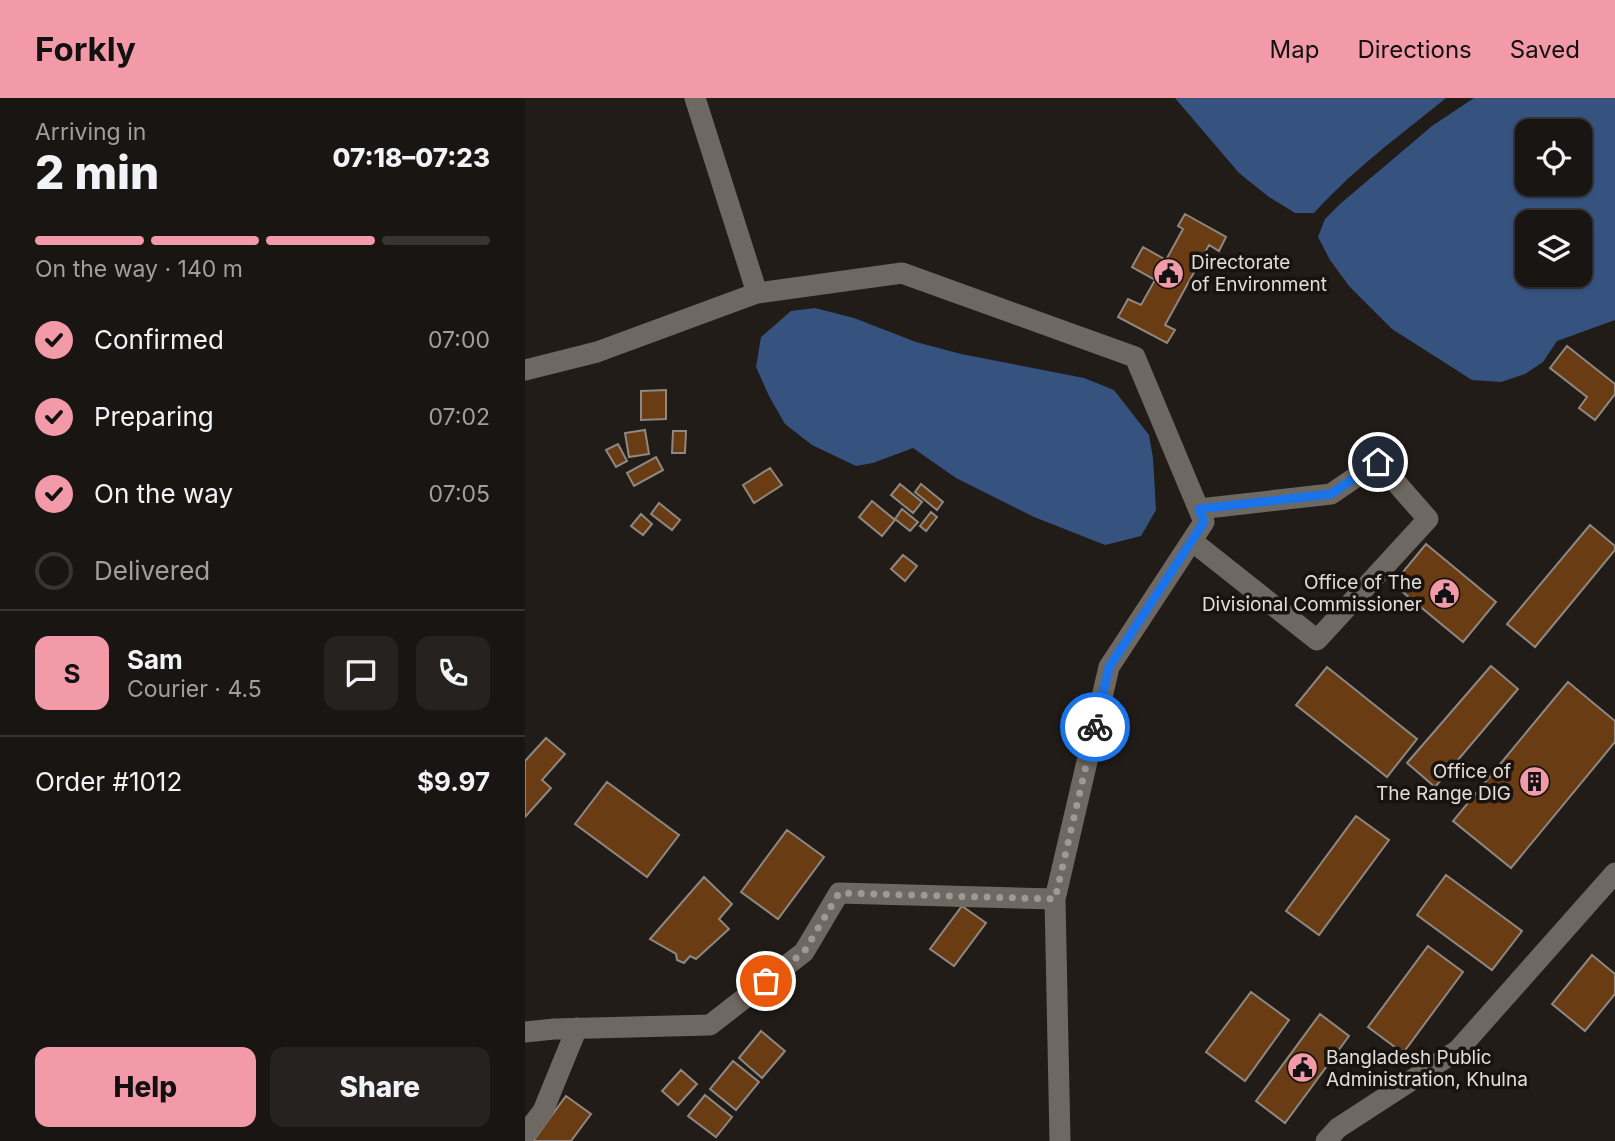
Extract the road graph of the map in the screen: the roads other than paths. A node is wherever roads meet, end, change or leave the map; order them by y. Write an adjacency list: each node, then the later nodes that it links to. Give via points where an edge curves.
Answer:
1 (695, 98): 2 (street)
2 (757, 293): 3 (street, via 597,352); 4 (street, via 902,273 1135,356)
3 (525, 370)
4 (1199, 509): 5 (street, via 1204,522); 5 (street, via 1331,494 1378,462 1428,520 1317,640)
5 (1192, 541): 7 (street, via 1109,667)
6 (1615, 873): 12 (street, via 1458,1050)
7 (1055, 899): 8 (street, via 839,893 804,952 710,1025); 11 (street)
8 (577, 1028): 9 (street); 10 (street, via 544,1111)
9 (525, 1032)
10 (527, 1132)
11 (1060, 1141)
12 (1325, 1141)

